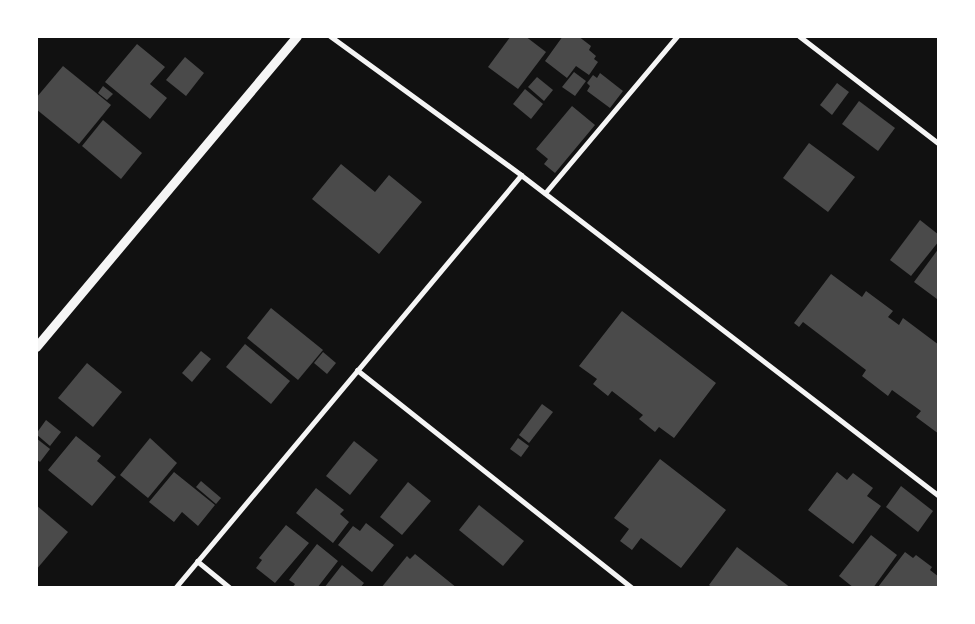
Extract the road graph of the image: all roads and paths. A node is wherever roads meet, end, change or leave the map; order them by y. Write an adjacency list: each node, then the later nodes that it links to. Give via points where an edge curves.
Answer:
1 (297, 36): 8 (street)
2 (330, 36): 6 (street)
3 (677, 36): 7 (street)
4 (799, 36): 5 (street)
5 (939, 144)
6 (521, 175): 7 (street); 9 (street)
7 (545, 193): 10 (street)
8 (36, 346)
9 (358, 370): 11 (street); 14 (street)
10 (939, 496)
11 (197, 561): 12 (street); 13 (street)
12 (175, 588)
13 (230, 588)
14 (632, 588)

